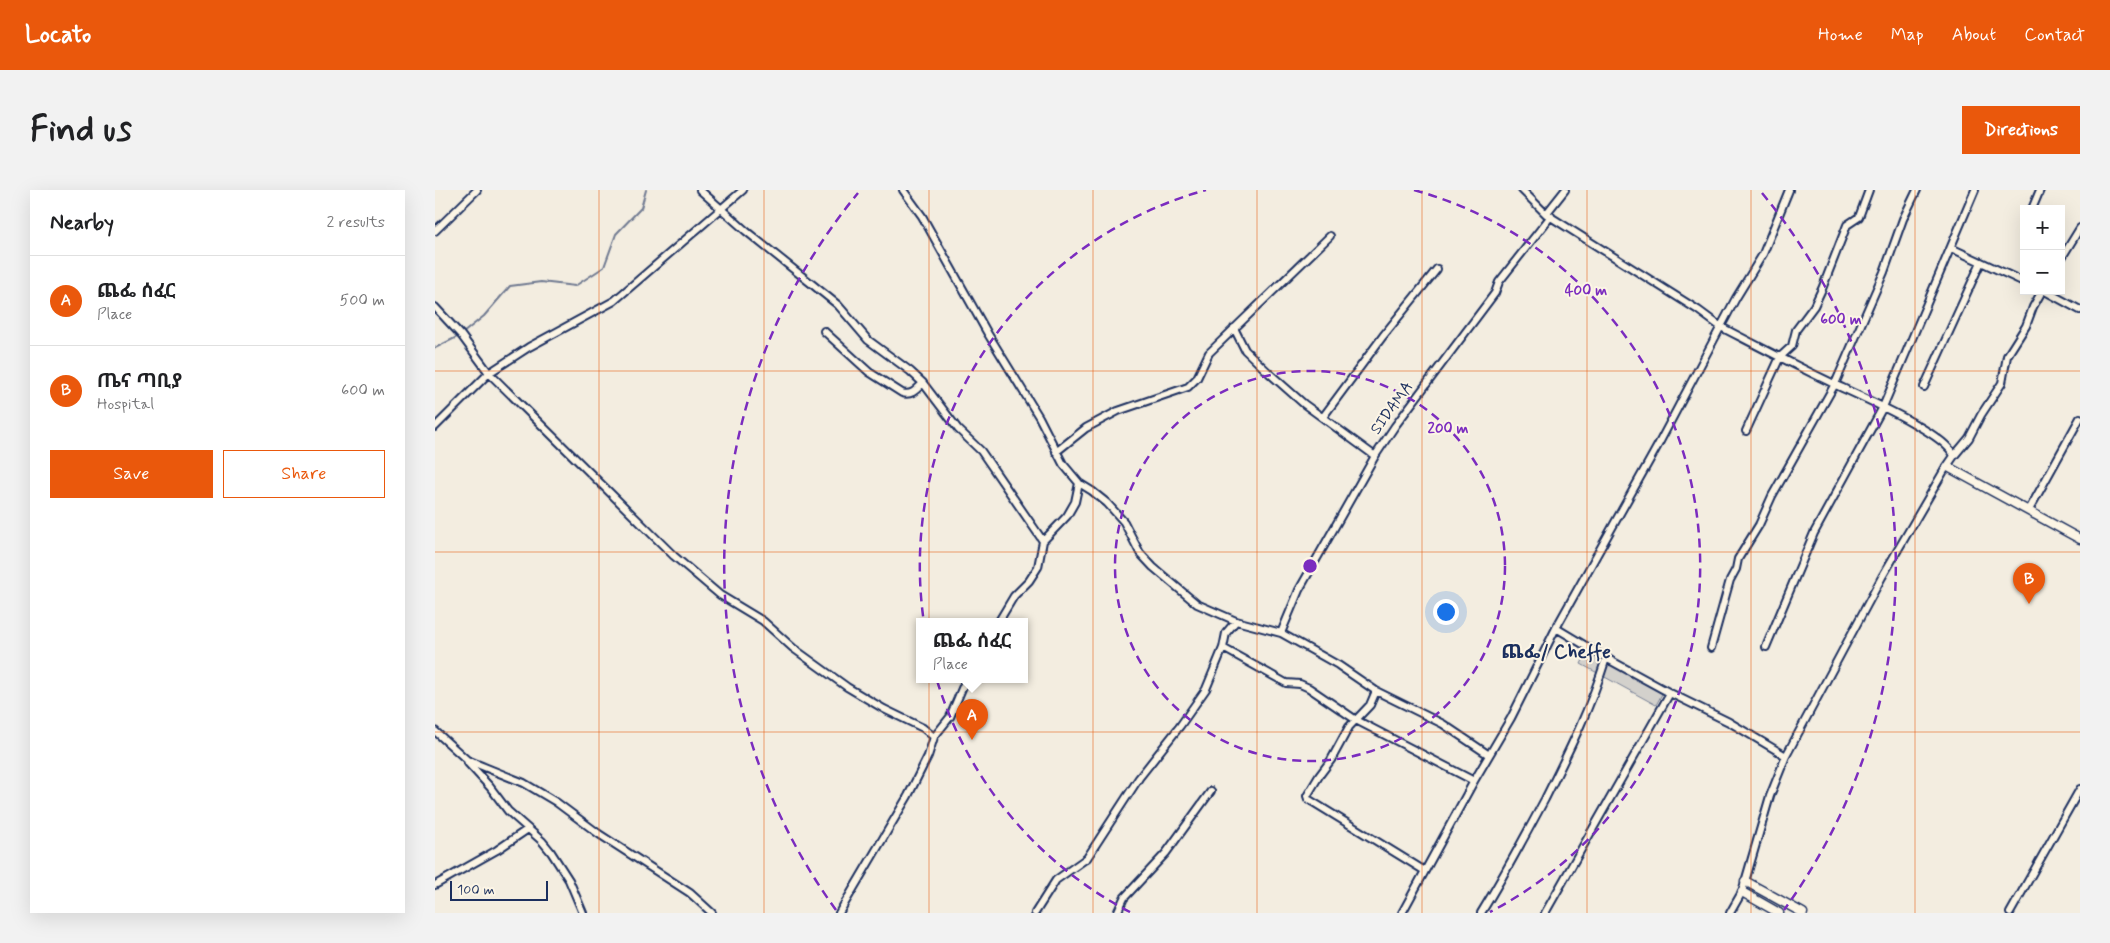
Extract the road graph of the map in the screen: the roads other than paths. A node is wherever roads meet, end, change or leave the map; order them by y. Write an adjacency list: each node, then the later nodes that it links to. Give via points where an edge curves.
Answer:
1 (477, 190): 16 (street)
2 (700, 190): 13 (street)
3 (743, 190): 13 (street)
4 (903, 190): 40 (street, via 922,216)
5 (1522, 190): 14 (street)
6 (1565, 190): 14 (street, SIDAMA)
7 (1789, 190): 28 (street, via 1763,254)
8 (1869, 190): 30 (street, via 1859,217 1847,225 1814,306 1796,330 1792,346)
9 (1917, 190): 33 (street)
10 (1975, 190): 18 (street)
11 (2040, 190): 12 (street)
12 (2034, 205)
13 (719, 209): 31 (street, via 614,301 529,347); 32 (street, via 838,305 868,340)
14 (1549, 215): 28 (street); 41 (street, SIDAMA)
15 (2080, 228): 19 (street)
16 (435, 231)
17 (1330, 236): 27 (street)
18 (1951, 248): 20 (street); 35 (street)
19 (2065, 252)
20 (1981, 262): 22 (street); 34 (street)
21 (1437, 269): 36 (street)
22 (2020, 280)
23 (2041, 295): 42 (street, via 2007,356 2002,383 1969,438)
24 (2052, 295): 26 (street)
25 (435, 307): 31 (street)
26 (2080, 310)
27 (1234, 328): 36 (street, via 1245,350); 40 (street, via 1209,353 1197,378 1188,387 1118,411 1086,428)
28 (1721, 328): 30 (street); 50 (street)
29 (824, 331): 32 (street, via 869,372 902,393 908,395)
30 (1780, 357): 33 (street); 39 (street)
31 (489, 373): 38 (street); 61 (street, via 707,585 763,621 793,648 847,687)
32 (923, 383): 47 (street, via 958,429 981,451)
33 (1835, 384): 35 (street); 54 (street, via 1738,559)
34 (1924, 387)
35 (1883, 407): 42 (street, via 1933,435 1952,450); 52 (street, via 1814,533)
36 (1323, 418): 41 (street)
37 (2080, 418): 45 (street)
38 (435, 427)
39 (1746, 431)
40 (1056, 452): 44 (street)
41 (1375, 456): 51 (street, SIDAMA, via 1299,590)
42 (1954, 456): 43 (street)
43 (1948, 467): 45 (street); 63 (street, via 1882,577)
44 (1079, 483): 47 (street, via 1075,502 1067,516); 49 (street, via 1099,497 1124,522 1140,553 1153,567 1197,604)
45 (2029, 510): 46 (street)
46 (2080, 539)
47 (1043, 542): 48 (street, via 1038,567)
48 (1001, 618)
49 (1236, 622): 51 (street); 53 (street, via 1227,633)
50 (1556, 628): 55 (street); 62 (street)
51 (1281, 633): 57 (street, via 1338,665)
52 (1765, 647)
53 (1223, 648): 59 (street, via 1286,683 1309,688); 76 (street, via 1206,689 1181,726 1139,778 1087,858 1056,880)
54 (1711, 648)
55 (1607, 658): 58 (street); 79 (street, via 1597,689 1563,763 1512,862)
56 (964, 683): 61 (street, via 950,718)
57 (1376, 692): 59 (street); 62 (street, via 1443,724)
58 (1670, 693): 63 (street, via 1729,722); 80 (street)
59 (1356, 720): 65 (street); 69 (street, via 1319,776 1308,799)
60 (435, 732): 64 (street)
61 (934, 737): 75 (street, via 908,796)
62 (1489, 755): 65 (street)
63 (1786, 756): 70 (street, via 1770,796)
64 (467, 760): 68 (street, via 500,802); 74 (street, via 524,783 556,802 690,893)
65 (1474, 781): 69 (street)
66 (2080, 789): 84 (street)
67 (1211, 791): 77 (street, via 1166,853 1124,898)
68 (528, 829): 71 (street); 73 (street, via 551,852 565,873)
69 (1425, 871): 78 (street)
70 (1745, 880): 72 (street); 83 (street)
71 (435, 886)
72 (1742, 892): 81 (street); 82 (street)
73 (583, 913)
74 (712, 913)
75 (839, 913)
76 (1035, 913)
77 (1117, 913)
78 (1403, 913)
79 (1481, 913)
80 (1545, 913)
81 (1731, 913)
82 (1779, 913)
83 (1803, 913)
84 (2010, 913)

